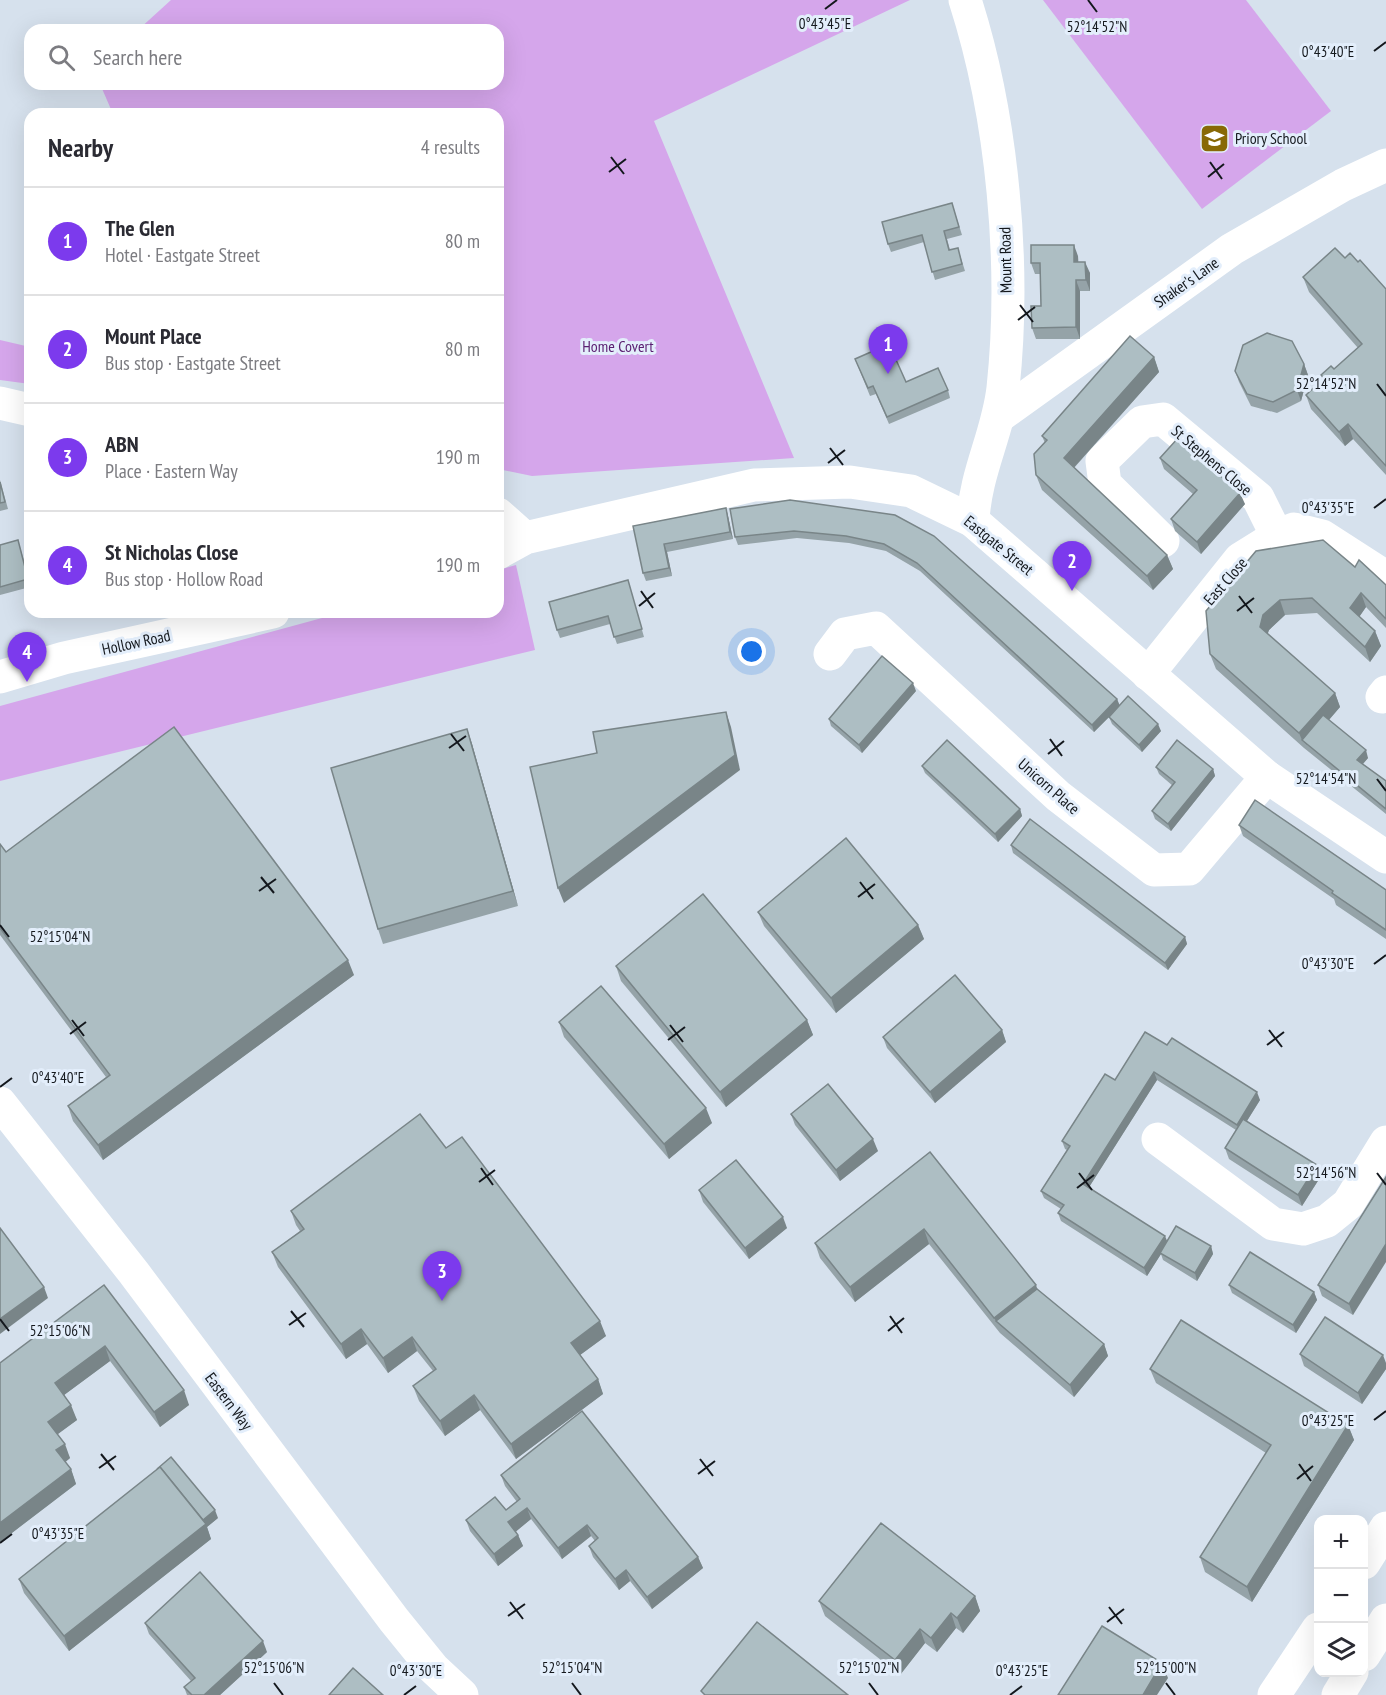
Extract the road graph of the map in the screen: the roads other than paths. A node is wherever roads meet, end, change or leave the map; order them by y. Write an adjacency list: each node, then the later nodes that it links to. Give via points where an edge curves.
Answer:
1 (966, 0): 5 (main road, Mount Road, via 996,131 1004,203 1006,328)
2 (1386, 165): 5 (main road, Shaker's Lane, via 1343,185 1232,249)
3 (0, 403): 4 (main road)
4 (24, 409)
5 (998, 417): 6 (main road, Mount Road, via 979,473)
6 (973, 520): 10 (main road, Eastgate Street, via 932,499 882,484 754,485); 14 (main road, Eastgate Street)
7 (504, 527): 10 (main road)
8 (1277, 536): 9 (main road, St Stephens Close, via 1258,498 1163,419 1142,422 1102,461 1105,484); 11 (main road, East Close, via 1294,529 1322,536); 14 (main road, East Close, via 1240,560)
9 (1163, 541)
10 (512, 545)
11 (1386, 576)
12 (246, 618): 15 (main road, Hollow Road, via 64,658)
13 (830, 654): 16 (main road, Unicorn Place, via 845,634 876,628 1058,796 1154,870 1189,869)
14 (1148, 674): 16 (main road, Eastgate Street)
15 (0, 677)
16 (1267, 777): 17 (main road, Eastgate Street)
17 (1386, 857)
18 (0, 1103): 27 (main road, Eastern Way, via 134,1273 394,1620 433,1668)
19 (1158, 1139): 20 (main road, via 1273,1224 1303,1229 1327,1221 1348,1204)
20 (1386, 1142)
21 (1386, 1528): 22 (main road)
22 (1368, 1557)
23 (1386, 1620): 25 (main road)
24 (1314, 1635): 28 (main road)
25 (1368, 1649)
26 (1349, 1677): 29 (main road)
27 (462, 1695)
28 (1274, 1695)
29 (1338, 1695)

